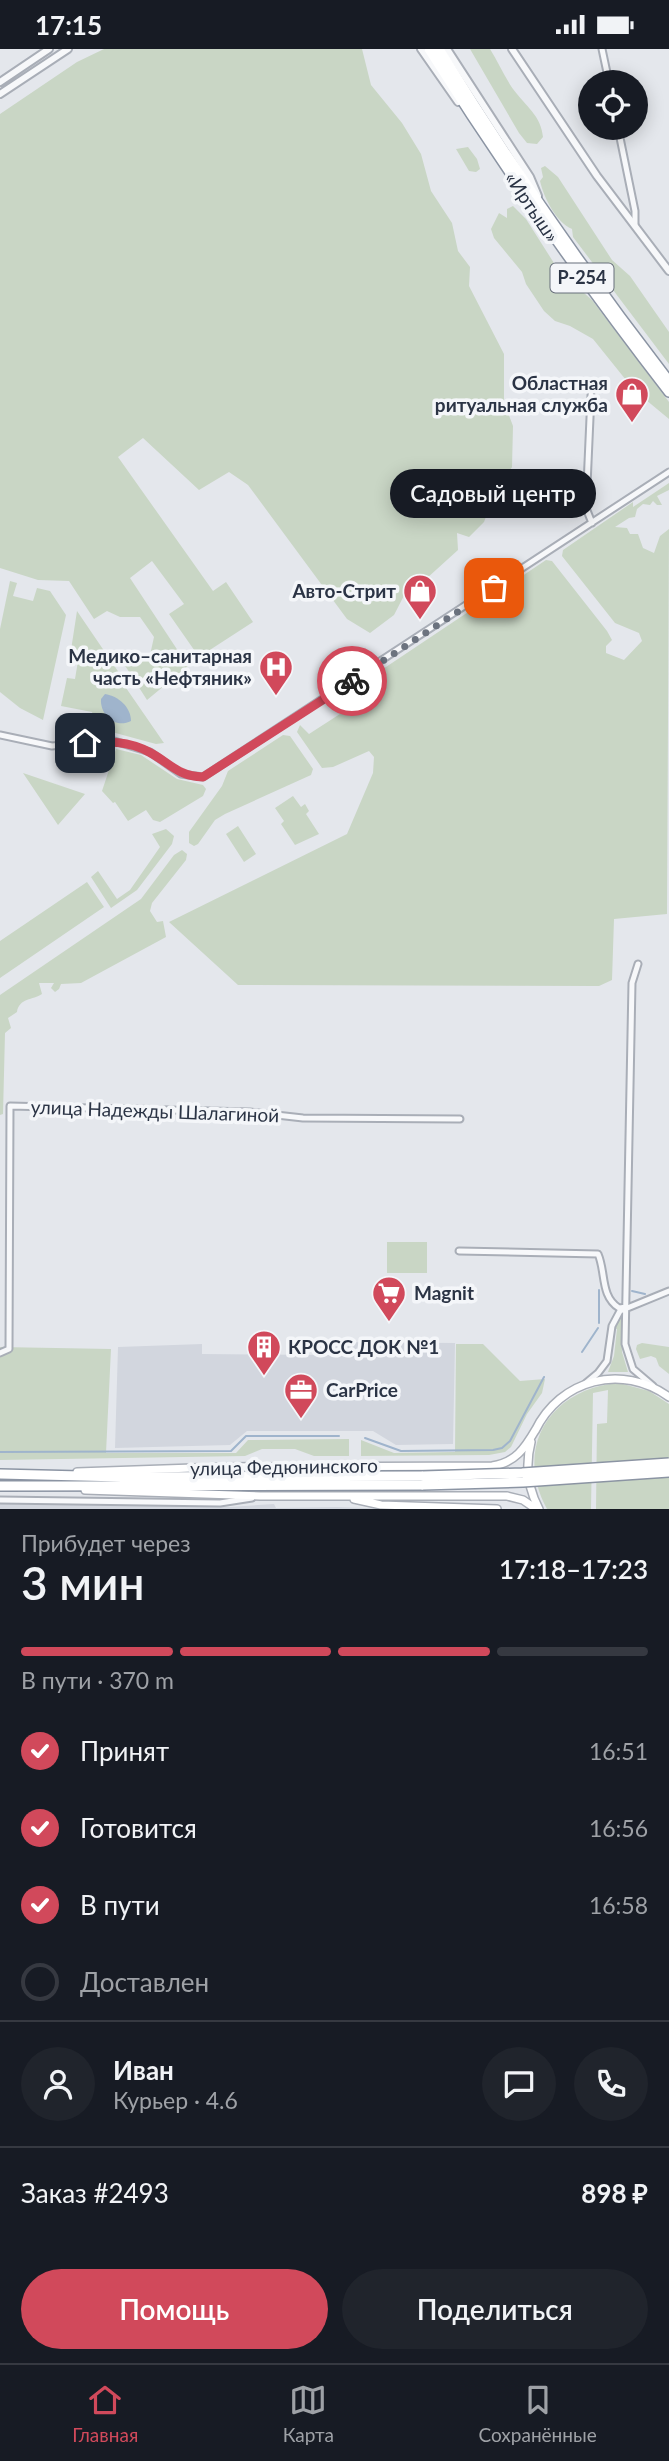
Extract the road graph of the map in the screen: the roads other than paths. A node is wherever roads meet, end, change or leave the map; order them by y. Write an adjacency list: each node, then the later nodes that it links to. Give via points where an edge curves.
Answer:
1 (42, 49): 10 (street)
2 (49, 49): 10 (street)
3 (68, 49): 13 (street)
4 (421, 49): 14 (street)
5 (429, 49): 14 (highway, «Иртыш» / Р-254)
6 (439, 49): 16 (highway, «Иртыш» / Р-254)
7 (447, 49): 16 (street, via 530,177)
8 (512, 49): 17 (street)
9 (602, 49): 11 (street)
10 (34, 59): 12 (street)
11 (606, 70)
12 (0, 82)
13 (0, 95)
14 (470, 115): 20 (highway, «Иртыш» / Р-254, via 566,257)
15 (620, 140): 17 (street)
16 (547, 217): 19 (highway, «Иртыш» / Р-254)
17 (635, 226): 18 (street)
18 (669, 271)
19 (669, 381)
20 (669, 392)
21 (591, 395): 23 (street, via 586,508)
22 (669, 472): 23 (street)
23 (592, 523): 24 (street, via 207,775 181,774 150,752 111,740 52,745)
24 (0, 735)
25 (638, 964): 29 (street, via 632,983)
26 (460, 1119): 30 (street, улица Надежды Шалагиной, via 303,1118 250,1111 10,1105 9,1349)
27 (459, 1251): 29 (street, via 598,1254 603,1285 613,1304)
28 (669, 1291): 29 (street)
29 (627, 1307): 31 (street, via 613,1321 605,1365); 32 (street, via 628,1359 639,1375)
30 (0, 1353)
31 (586, 1383): 32 (main road, via 626,1379); 34 (main road, улица Федюнинского, via 554,1403)
32 (659, 1390): 33 (main road)
33 (669, 1397)
34 (536, 1429): 38 (main road, улица Федюнинского, via 517,1456 492,1466 222,1467); 46 (main road, via 528,1472)
35 (669, 1463): 39 (highway, bridge)
36 (669, 1472): 39 (highway, bridge, via 523,1482)
37 (0, 1474): 38 (highway, улица Федюнинского)
38 (15, 1474): 39 (highway, улица Федюнинского)
39 (423, 1480): 41 (highway, улица Федюнинского)
40 (0, 1486): 41 (highway, улица Федюнинского)
41 (17, 1486): 42 (main road, улица Федюнинского)
42 (260, 1496): 43 (main road, улица Федюнинского); 44 (street, via 220,1503)
43 (347, 1496): 45 (main road, via 382,1505); 46 (main road, улица Федюнинского, via 508,1496)
44 (0, 1500)
45 (496, 1509)
46 (538, 1509)

